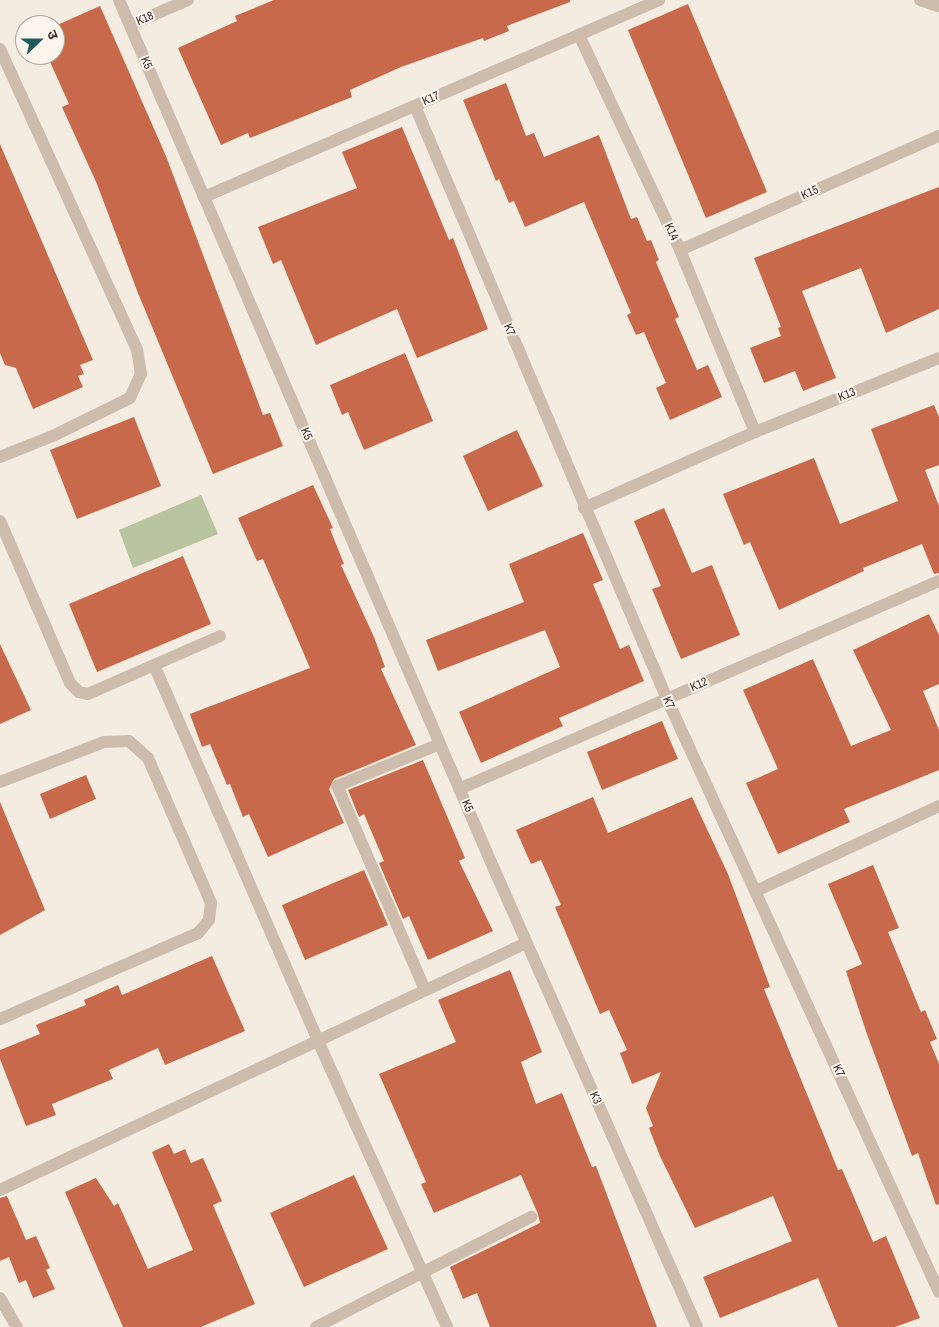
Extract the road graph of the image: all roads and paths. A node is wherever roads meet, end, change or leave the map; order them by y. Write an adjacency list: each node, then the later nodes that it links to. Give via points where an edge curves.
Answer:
1 (119, 0): 6 (street, K5)
2 (188, 0): 6 (street, K18)
3 (659, 0): 7 (street, K17)
4 (920, 0): 5 (street)
5 (939, 6)
6 (130, 25): 11 (street, K5)
7 (579, 35): 9 (street, K17); 12 (street, K14)
8 (0, 49): 15 (street, via 137,349 141,374 130,398 55,435)
9 (415, 106): 11 (street, K17); 16 (street, K7)
10 (939, 136): 12 (street, K15)
11 (204, 196): 22 (street, K5)
12 (680, 250): 14 (street, K14)
13 (939, 358): 14 (street, K13)
14 (755, 432): 16 (street, K13)
15 (0, 457)
16 (584, 508): 21 (street, K7)
17 (0, 521): 20 (street, via 70,683 78,692 88,694)
18 (939, 581): 21 (street, K12)
19 (220, 636): 20 (street)
20 (154, 665): 31 (street)
21 (667, 699): 24 (street, K12); 27 (street, K7)
22 (440, 744): 24 (street, K5); 29 (street, via 337,786)
23 (0, 782): 30 (street, via 104,742 129,741 148,758 211,903 209,920 198,932)
24 (459, 789): 26 (street, K5)
25 (939, 806): 27 (street)
26 (494, 869): 28 (street, K3)
27 (756, 891): 35 (street, K7)
28 (526, 943): 29 (street); 40 (street, K3)
29 (425, 990): 31 (street)
30 (0, 1019)
31 (318, 1041): 32 (street); 34 (street)
32 (0, 1190)
33 (531, 1217): 34 (street)
34 (423, 1273): 38 (street); 39 (street)
35 (939, 1292)
36 (0, 1298): 37 (street)
37 (17, 1327)
38 (316, 1327)
39 (448, 1327)
40 (697, 1327)

